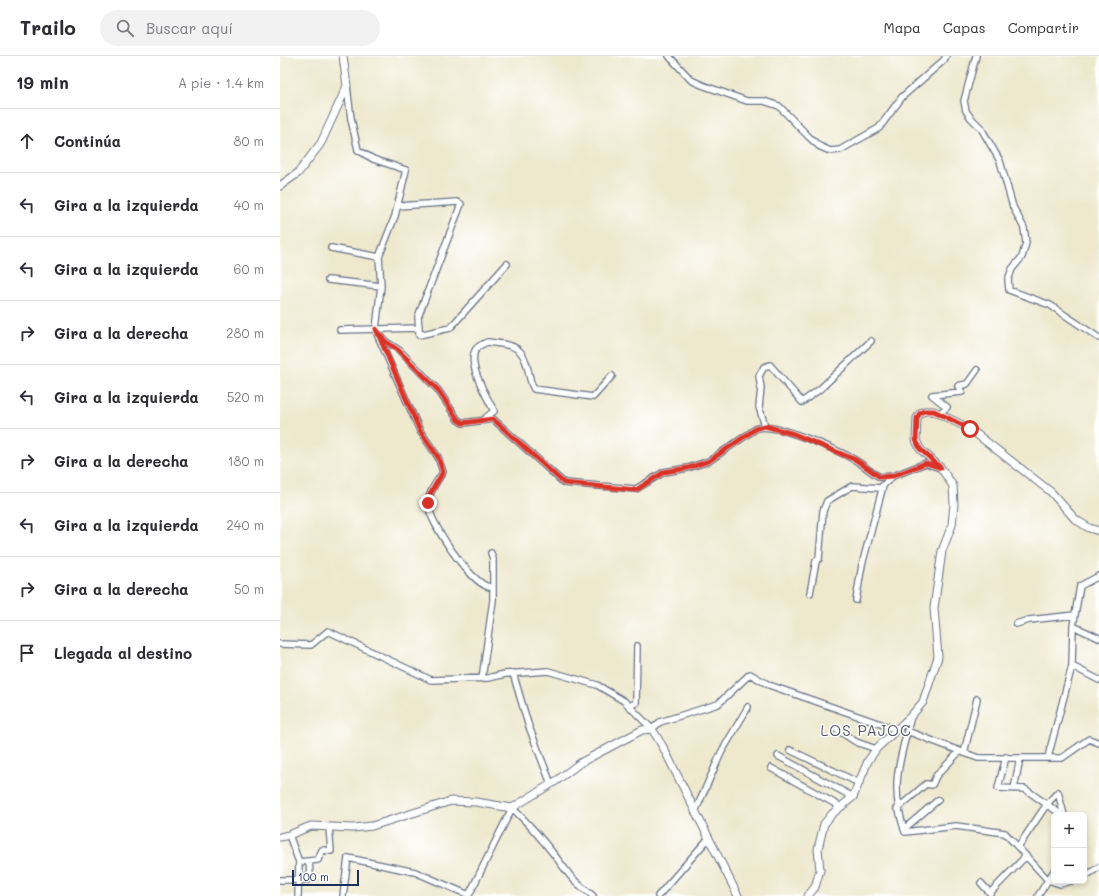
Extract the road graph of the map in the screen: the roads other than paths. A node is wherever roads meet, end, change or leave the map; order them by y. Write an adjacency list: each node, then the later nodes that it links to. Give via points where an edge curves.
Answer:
1 (343, 56): 5 (street)
2 (669, 56): 3 (street, via 691,80 747,101 764,101 779,106 819,146 830,151 840,150 879,128 902,97)
3 (946, 56)
4 (976, 56): 16 (street, via 964,102 966,111 981,128 1000,161 1013,207 1024,228 1026,243 1022,257 1012,269 1008,280 1009,290 1050,305)
5 (346, 86): 6 (street, via 321,143 298,173); 7 (street, via 358,150 373,159 406,170)
6 (280, 186)
7 (398, 206): 9 (street); 13 (street, via 457,202 461,204 418,317)
8 (331, 248): 9 (street)
9 (379, 257): 12 (street)
10 (507, 264): 13 (street, via 450,328 419,335)
11 (328, 280): 12 (street)
12 (381, 286): 14 (street)
13 (419, 328): 14 (street)
14 (376, 329): 15 (street); 21 (street, via 385,341 398,350 438,390 458,420 463,423); 29 (street, via 420,431 438,457 443,472 429,496 428,503 434,523 441,536 472,575 483,586)
15 (340, 330)
16 (1099, 338)
17 (871, 341): 22 (street, via 820,389 802,402 779,374 770,366 764,366 760,376 759,407)
18 (977, 370): 20 (street, via 967,384 958,386 962,392 932,396 947,407)
19 (612, 376): 21 (street, via 593,397 534,389 530,383 525,356 517,348 486,342 476,348 473,357 477,375 494,411)
20 (940, 413): 23 (street, via 920,413 917,418 916,440 920,449); 26 (street, via 970,429 1051,492 1075,518 1088,528)
21 (483, 420): 22 (street, via 493,419 501,424 564,483 636,490 664,472 709,461 757,428)
22 (765, 426): 24 (street, via 778,428 838,452 856,460 880,477)
23 (941, 468): 24 (street, via 926,463); 45 (street, via 953,486 954,504 952,525 942,551 934,608 938,657 923,702)
24 (893, 476): 25 (street)
25 (883, 486): 30 (street, via 852,486 826,501 819,558 816,561); 31 (street, via 862,565)
26 (1099, 531)
27 (491, 553): 40 (street, via 493,600)
28 (1099, 576): 32 (street, via 1080,586)
29 (489, 587)
30 (810, 593)
31 (856, 600)
32 (1075, 616): 33 (street, via 1029,620); 34 (street)
33 (1016, 624)
34 (1073, 626): 35 (street); 38 (street)
35 (1099, 638)
36 (280, 644): 40 (street, via 310,645 328,631 431,680)
37 (637, 646): 43 (street, via 636,703)
38 (1072, 666): 41 (street); 56 (street)
39 (513, 673): 40 (street); 43 (street, via 548,671 596,685); 60 (street, via 528,724)
40 (482, 679)
41 (1099, 680)
42 (977, 699): 53 (street)
43 (630, 706): 46 (street)
44 (748, 707): 68 (street, via 721,753)
45 (911, 716): 48 (street); 49 (street)
46 (652, 729): 48 (street, via 660,722 718,704 750,674 769,685); 60 (street, via 642,730 580,763); 68 (street)
47 (836, 729): 51 (street, via 856,742)
48 (895, 729): 51 (street)
49 (907, 731): 53 (street); 67 (street, via 898,760)
50 (1099, 743): 56 (street, via 1089,739 1062,758)
51 (876, 749): 59 (street)
52 (790, 750): 59 (street)
53 (961, 752): 55 (street, via 978,758); 67 (street, via 936,776 932,785 926,784)
54 (778, 756): 62 (street)
55 (1006, 757): 57 (street); 61 (street, via 998,788)
56 (1048, 757): 57 (street)
57 (1020, 758): 61 (street)
58 (771, 768): 65 (street)
59 (859, 783): 62 (street)
60 (551, 784): 66 (street)
61 (1014, 789): 64 (street, via 1025,789)
62 (853, 797): 65 (street)
63 (938, 800): 72 (street)
64 (1047, 804): 69 (street); 70 (street, via 1058,792); 76 (street)
65 (841, 807): 93 (street, via 824,824 818,849 820,870 815,887)
66 (512, 808): 71 (street, via 451,801 372,826); 89 (street, via 469,895 415,872 348,858); 90 (street, via 556,856 568,874)
67 (897, 809): 72 (street)
68 (695, 812): 75 (street)
69 (1059, 812)
70 (1062, 812)
71 (329, 828): 73 (street, via 312,826); 78 (street, via 331,851 322,850 318,860)
72 (904, 829): 76 (street, via 904,832 956,826 998,832 1005,834)
73 (289, 835): 74 (street); 79 (street)
74 (280, 837)
75 (709, 838): 91 (street); 92 (street)
76 (1018, 847): 77 (street)
77 (1026, 856): 85 (street); 87 (street, via 990,893)
78 (309, 861): 79 (street); 84 (street, via 308,880)
79 (299, 862): 84 (street)
80 (1099, 867): 81 (street)
81 (1087, 875)
82 (1051, 876): 85 (street)
83 (280, 880): 84 (street)
84 (298, 880): 88 (street)
85 (1048, 880): 86 (street); 94 (street)
86 (1051, 881)
87 (981, 883)
88 (298, 896)
89 (343, 896)
90 (593, 896)
91 (658, 896)
92 (738, 896)
93 (808, 896)
94 (1038, 896)

